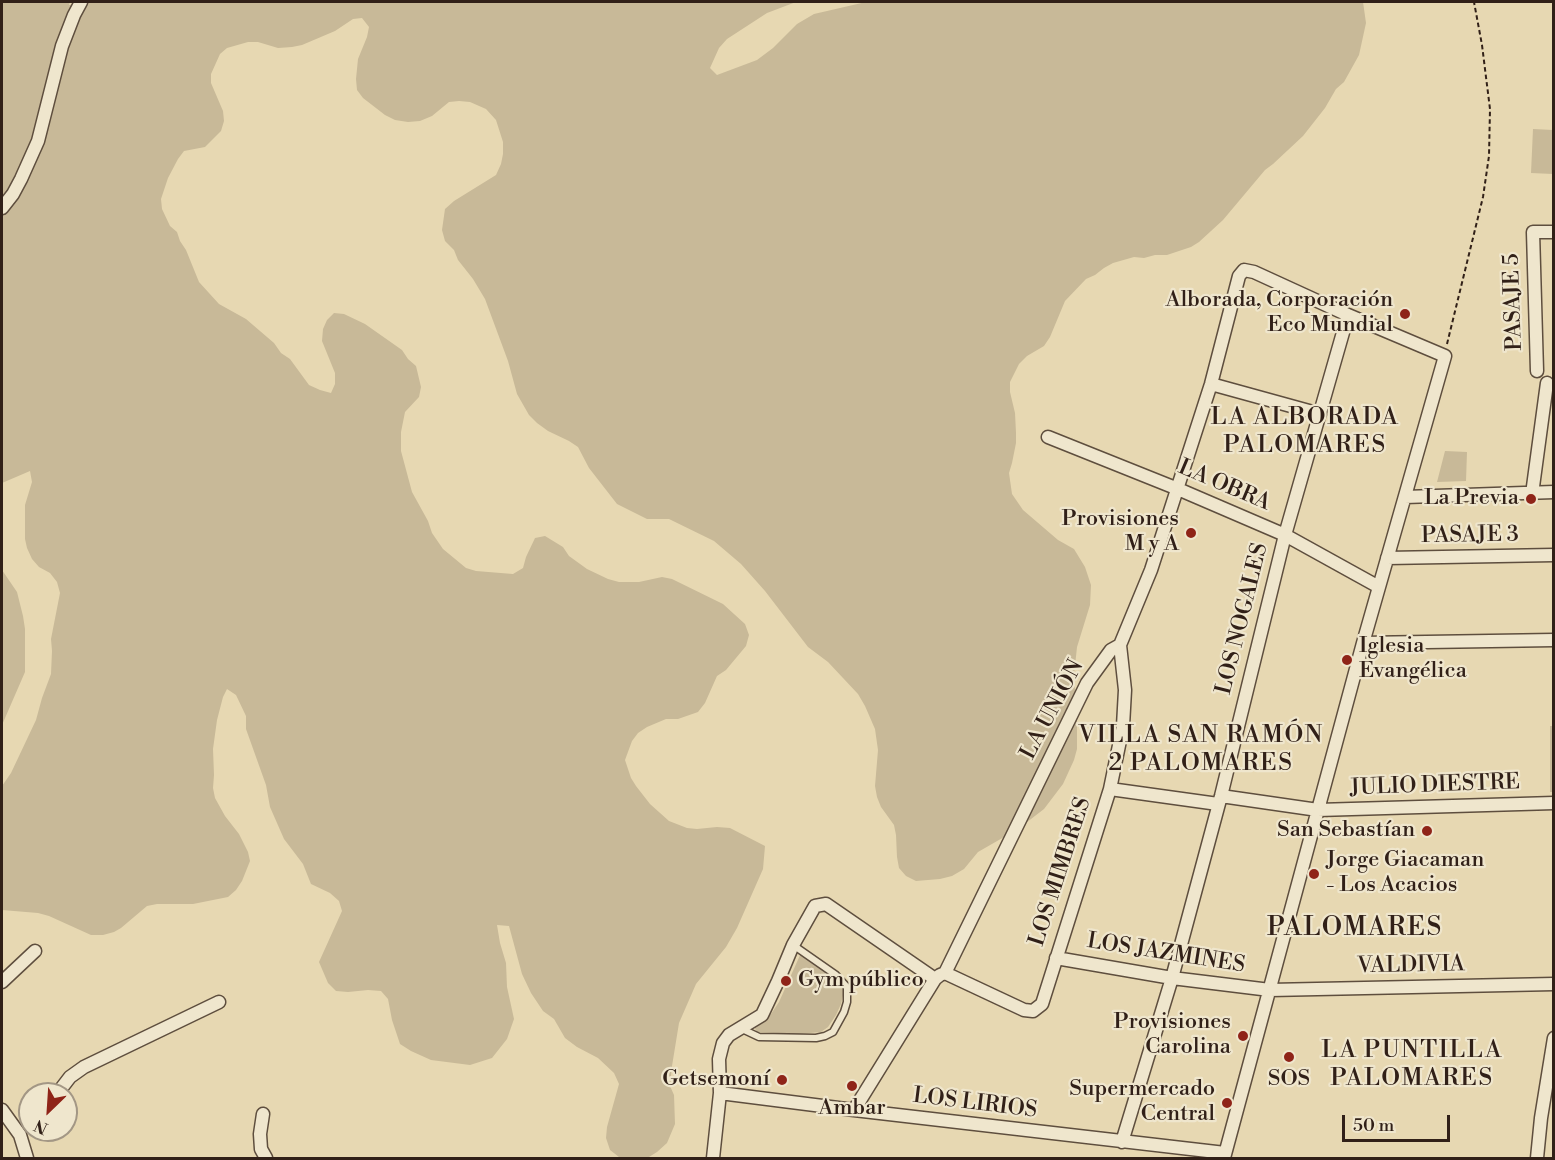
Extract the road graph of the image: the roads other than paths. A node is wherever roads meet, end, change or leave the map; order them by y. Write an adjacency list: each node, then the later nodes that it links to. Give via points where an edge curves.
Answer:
1 (81, 2): 2 (street, via 62,46 38,141 13,194)
2 (2, 208)
3 (1554, 232): 5 (street, PASAJE 5, via 1533,232)
4 (1348, 315): 7 (street, LA UNIÓN, via 1244,270 1239,276); 8 (street, LOS NOGALES); 13 (street, via 1445,351)
5 (1537, 371)
6 (1546, 383): 12 (street)
7 (1211, 384): 8 (street); 10 (street, LA UNIÓN)
8 (1320, 414): 14 (street, LOS NOGALES)
9 (1048, 437): 10 (street, LA OBRA)
10 (1178, 489): 14 (street, LA OBRA); 20 (street, LA UNIÓN)
11 (1554, 492): 12 (street)
12 (1532, 494): 13 (street)
13 (1405, 497): 16 (street)
14 (1285, 535): 17 (street, LA OBRA); 22 (street, LOS NOGALES)
15 (1554, 555): 16 (street, PASAJE 3)
16 (1387, 558): 17 (street)
17 (1379, 587): 19 (street)
18 (1554, 640): 19 (street)
19 (1363, 643): 24 (street)
20 (1120, 645): 21 (street, LOS MIMBRES, via 1125,690 1123,726); 28 (street, LA UNIÓN, via 1111,650 1088,683)
21 (1110, 789): 22 (street, JULIO DIESTRE); 27 (street, LOS MIMBRES)
22 (1220, 800): 24 (street, JULIO DIESTRE); 29 (street, LOS NOGALES)
23 (1554, 803): 24 (street, JULIO DIESTRE)
24 (1318, 810): 32 (street)
25 (793, 945): 28 (street, via 814,906 826,904); 34 (street, via 762,1015); 34 (lane, via 847,987 844,1012 833,1032 816,1038 759,1037)
26 (35, 951): 30 (street)
27 (1056, 958): 28 (street, LOS MIMBRES, via 1042,1004 1033,1011); 29 (street, LOS JAZMINES)
28 (940, 976): 40 (street, LA UNIÓN)
29 (1172, 978): 32 (street, LOS JAZMINES); 44 (street, LOS NOGALES)
30 (2, 982)
31 (1554, 984): 32 (street, VALDIVIA)
32 (1270, 990): 45 (street)
33 (219, 1002): 37 (street, via 84,1067)
34 (740, 1028): 38 (street, via 723,1043 719,1059)
35 (1554, 1038): 36 (street)
36 (1551, 1063): 49 (street)
37 (66, 1082)
38 (720, 1093): 40 (street, LOS LIRIOS); 48 (street)
39 (2, 1110): 42 (street)
40 (854, 1110): 44 (street, LOS LIRIOS)
41 (262, 1114): 47 (street, via 261,1149)
42 (18, 1132)
43 (22, 1142): 46 (street)
44 (1122, 1142): 45 (street, LOS LIRIOS)
45 (1225, 1156)
46 (27, 1158)
47 (266, 1158)
48 (713, 1158)
49 (1537, 1158)

